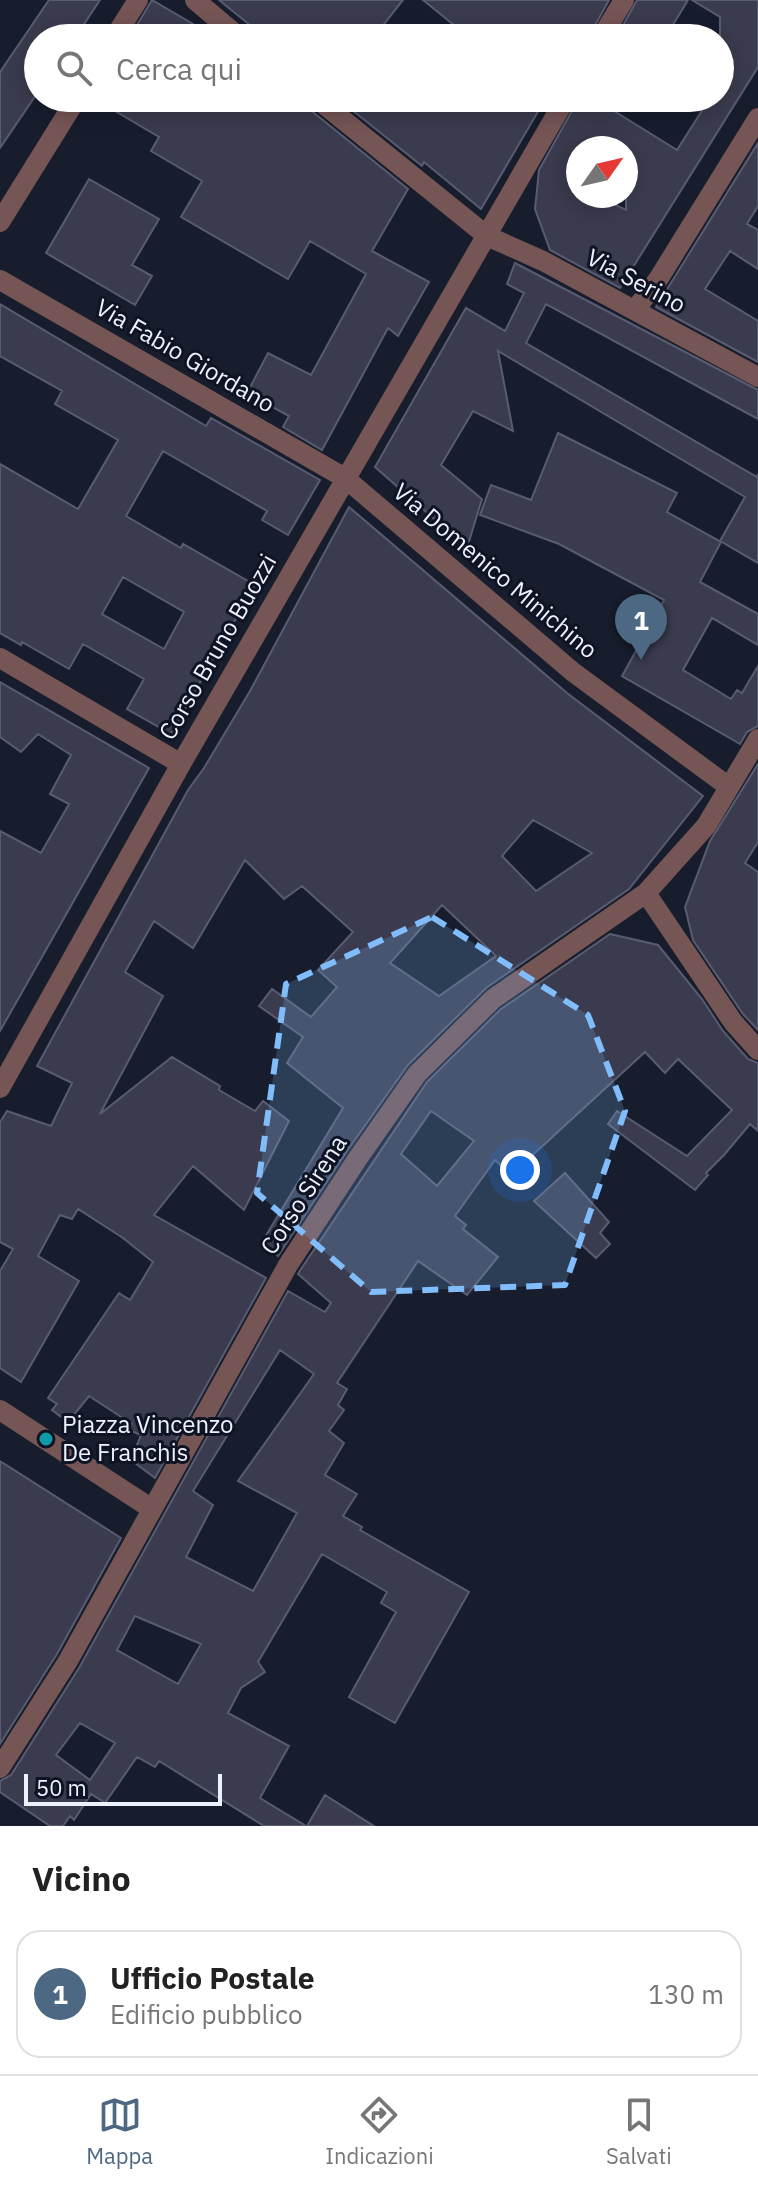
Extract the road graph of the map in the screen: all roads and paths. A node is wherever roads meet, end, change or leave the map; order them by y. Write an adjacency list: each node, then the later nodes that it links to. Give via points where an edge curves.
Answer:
1 (138, 0): 4 (street)
2 (195, 0): 5 (street)
3 (624, 0): 6 (street)
4 (123, 24)
5 (223, 24)
6 (609, 24)
7 (68, 112): 11 (street)
8 (333, 112): 12 (street, Via Serino)
9 (558, 112): 12 (street, Corso Bruno Buozzi)
10 (758, 118): 14 (street)
11 (0, 222)
12 (487, 236): 14 (street, Via Serino); 16 (street, Corso Bruno Buozzi)
13 (0, 280): 16 (street, Via Fabio Giordano)
14 (635, 310): 15 (street, Via Serino)
15 (758, 377)
16 (345, 478): 19 (street, Corso Bruno Buozzi); 20 (street, Via Domenico Minichino, via 573,672)
17 (0, 658): 19 (street)
18 (758, 739): 20 (street, Corso Sirena)
19 (181, 764): 23 (street, Corso Bruno Buozzi)
20 (729, 787): 21 (street, Corso Sirena, via 706,826)
21 (646, 893): 22 (street, via 733,1022); 25 (street, Corso Sirena, via 493,999 417,1074 288,1265)
22 (758, 1050)
23 (0, 1088)
24 (0, 1410): 25 (street)
25 (152, 1509): 26 (street, Corso Sirena, via 68,1661)
26 (0, 1768)

